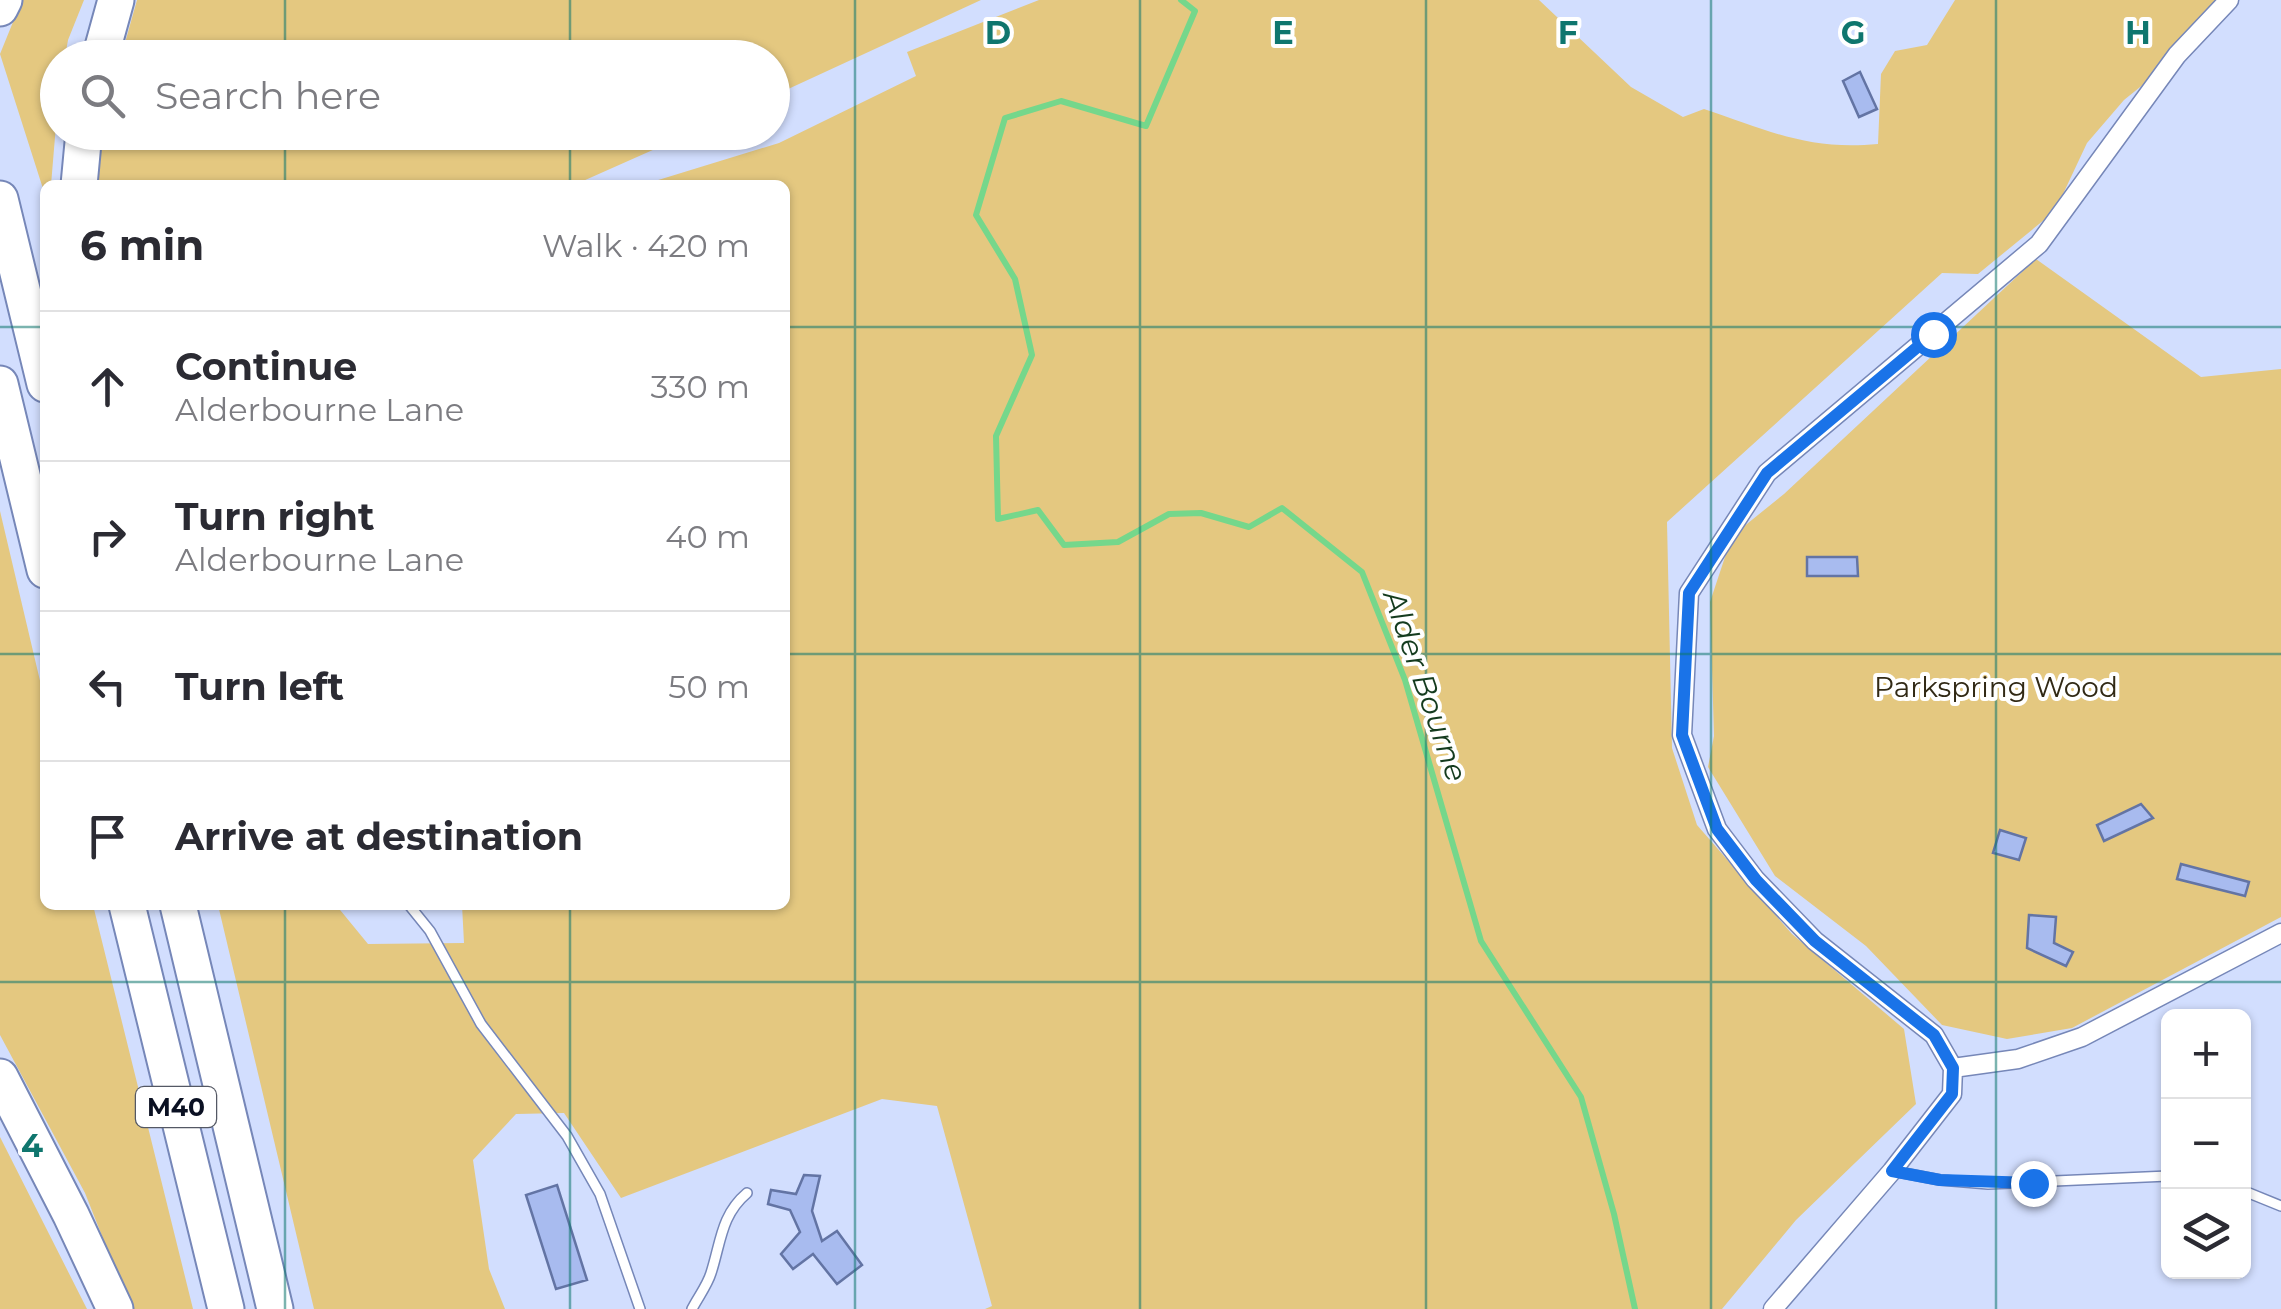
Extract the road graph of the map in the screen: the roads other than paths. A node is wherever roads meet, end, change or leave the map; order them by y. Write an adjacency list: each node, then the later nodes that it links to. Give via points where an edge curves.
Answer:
1 (4, 0): 4 (highway)
2 (116, 0): 5 (highway)
3 (2229, 0): 16 (street, via 2177,55 2040,244 1767,473 1689,593 1682,735 1717,829 1815,941 1934,1035)
4 (0, 8)
5 (105, 40)
6 (82, 150): 7 (highway)
7 (79, 180)
8 (0, 200): 9 (highway)
9 (40, 364)
10 (0, 384): 11 (highway)
11 (40, 549)
12 (127, 910): 25 (highway, M40)
13 (179, 910): 26 (highway, M40)
14 (413, 910): 27 (lane, via 473,1011 567,1136 600,1194)
15 (2281, 933): 16 (street, via 2082,1037 2018,1059)
16 (1953, 1068): 18 (street, via 1952,1094)
17 (0, 1077): 24 (highway)
18 (1892, 1171): 19 (lane, via 1988,1184); 23 (street)
19 (2161, 1176)
20 (748, 1193): 28 (lane, via 723,1224 708,1281)
21 (2251, 1195): 22 (lane)
22 (2281, 1206)
23 (1775, 1308)
24 (115, 1309)
25 (226, 1309)
26 (275, 1309)
27 (640, 1309)
28 (692, 1309)

